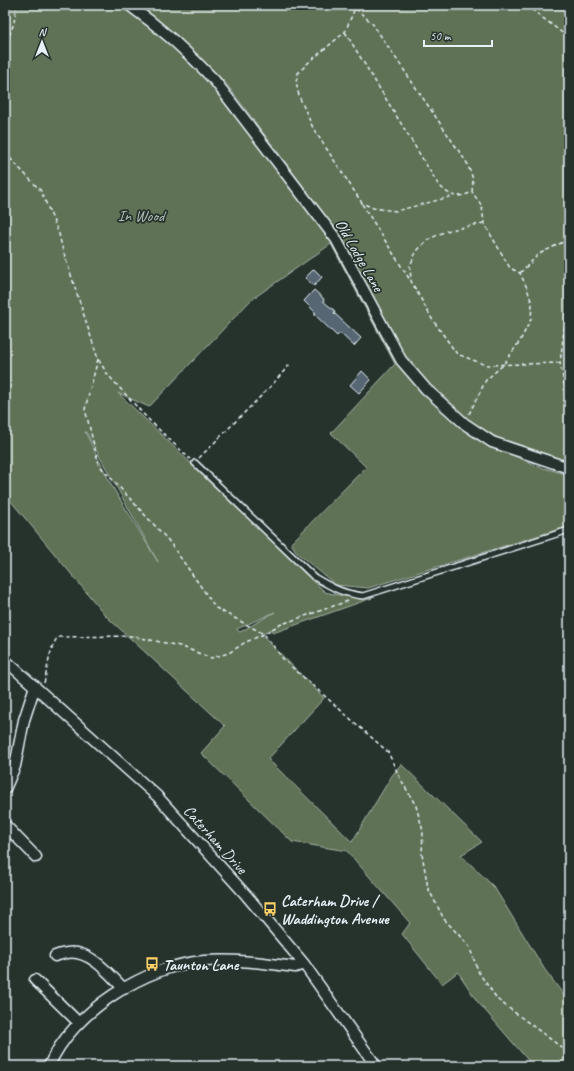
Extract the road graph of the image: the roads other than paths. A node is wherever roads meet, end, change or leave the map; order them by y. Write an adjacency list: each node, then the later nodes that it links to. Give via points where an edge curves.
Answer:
1 (129, 5): 3 (street, Old Lodge Lane, via 153,22 216,81 336,239 401,360 426,389 465,424 492,442)
2 (194, 463): 4 (lane, via 314,578 345,593 363,596)
3 (569, 468)
4 (569, 530)
5 (5, 660): 6 (street, Caterham Drive)
6 (38, 690): 7 (street, via 24,720 16,766); 11 (street, Caterham Drive, via 157,796)
7 (5, 789)
8 (5, 824): 9 (street)
9 (36, 857)
10 (55, 956): 13 (street, via 68,952 80,954 99,963)
11 (304, 964): 13 (street, via 295,967 228,960 203,961 182,964 158,972); 16 (street, Caterham Drive)
12 (35, 980): 14 (street)
13 (124, 989): 14 (street)
14 (78, 1022): 15 (street)
15 (49, 1066)
16 (376, 1066)

